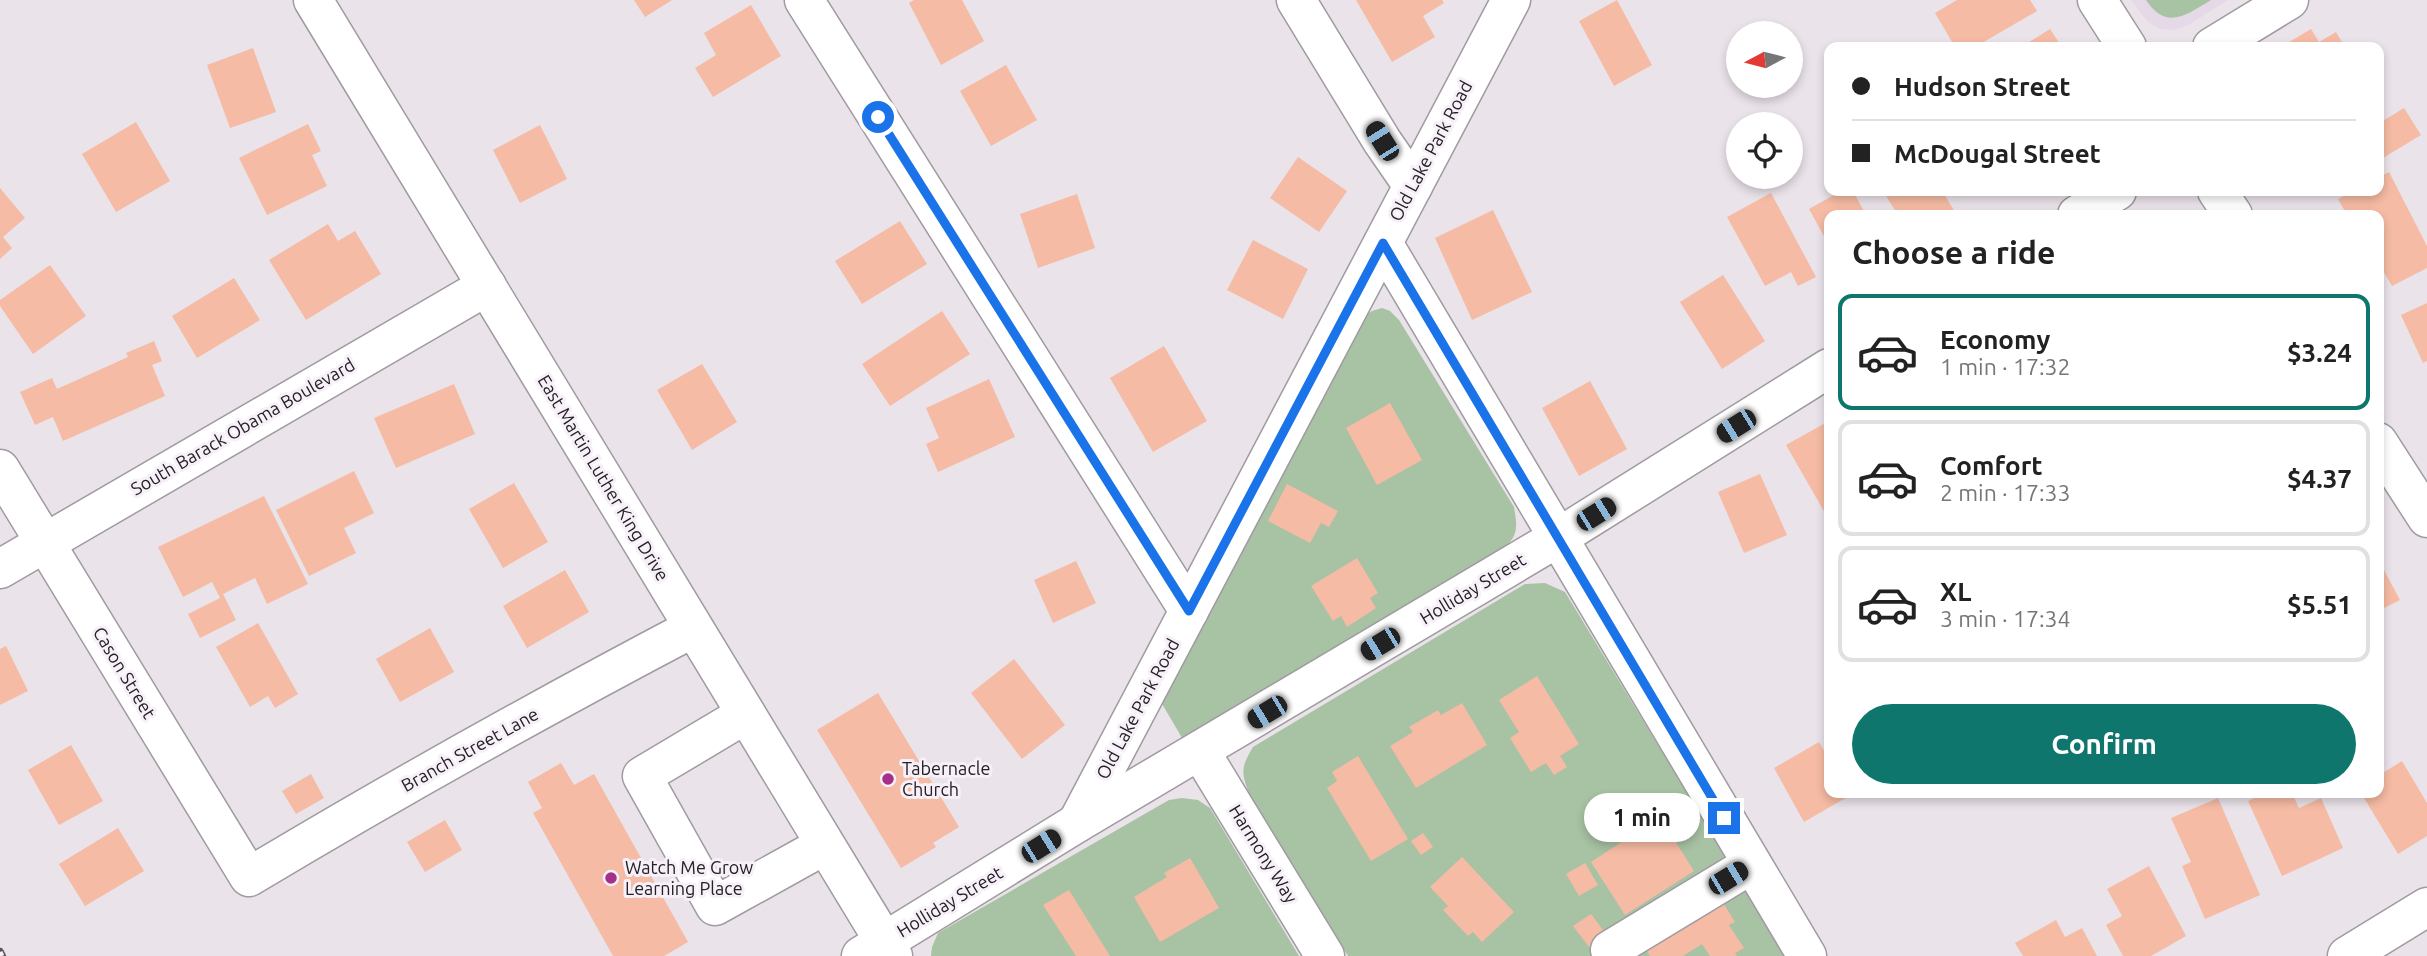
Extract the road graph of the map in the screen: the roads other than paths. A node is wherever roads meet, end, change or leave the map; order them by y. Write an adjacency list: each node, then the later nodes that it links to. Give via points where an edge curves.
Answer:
1 (313, 0): 13 (street, East Martin Luther King Drive)
2 (804, 0): 21 (street)
3 (1296, 0): 9 (street)
4 (1511, 0): 9 (street, Old Lake Park Road)
5 (2097, 0): 7 (street)
6 (2289, 0): 8 (street)
7 (2124, 42)
8 (2220, 42)
9 (1413, 186): 12 (street, Old Lake Park Road)
10 (2109, 196): 11 (street)
11 (2085, 210)
12 (1383, 243): 18 (street); 21 (street, Old Lake Park Road)
13 (486, 286): 19 (street, South Barack Obama Boulevard); 22 (street, East Martin Luther King Drive)
14 (1824, 371): 18 (street, Holliday Street)
15 (2384, 451): 17 (street)
16 (0, 469): 19 (street, Cason Street)
17 (2427, 518)
18 (1559, 537): 24 (street, Holliday Street); 27 (street)
19 (44, 543): 20 (street, South Barack Obama Boulevard); 28 (street, Cason Street)
20 (0, 569)
21 (1189, 611): 25 (street, Old Lake Park Road)
22 (693, 628): 23 (street, East Martin Luther King Drive); 28 (street, Branch Street Lane)
23 (746, 714): 26 (street, East Martin Luther King Drive); 26 (street, via 642,776 715,906)
24 (1200, 751): 25 (street, Holliday Street); 32 (street, Harmony Way)
25 (1077, 823): 31 (street, Holliday Street)
26 (825, 845): 31 (street, East Martin Luther King Drive)
27 (1752, 864): 30 (street); 33 (street)
28 (249, 877)
29 (2427, 907): 34 (street)
30 (1609, 950)
31 (879, 951)
32 (1325, 956)
33 (1807, 956)
34 (2347, 956)

